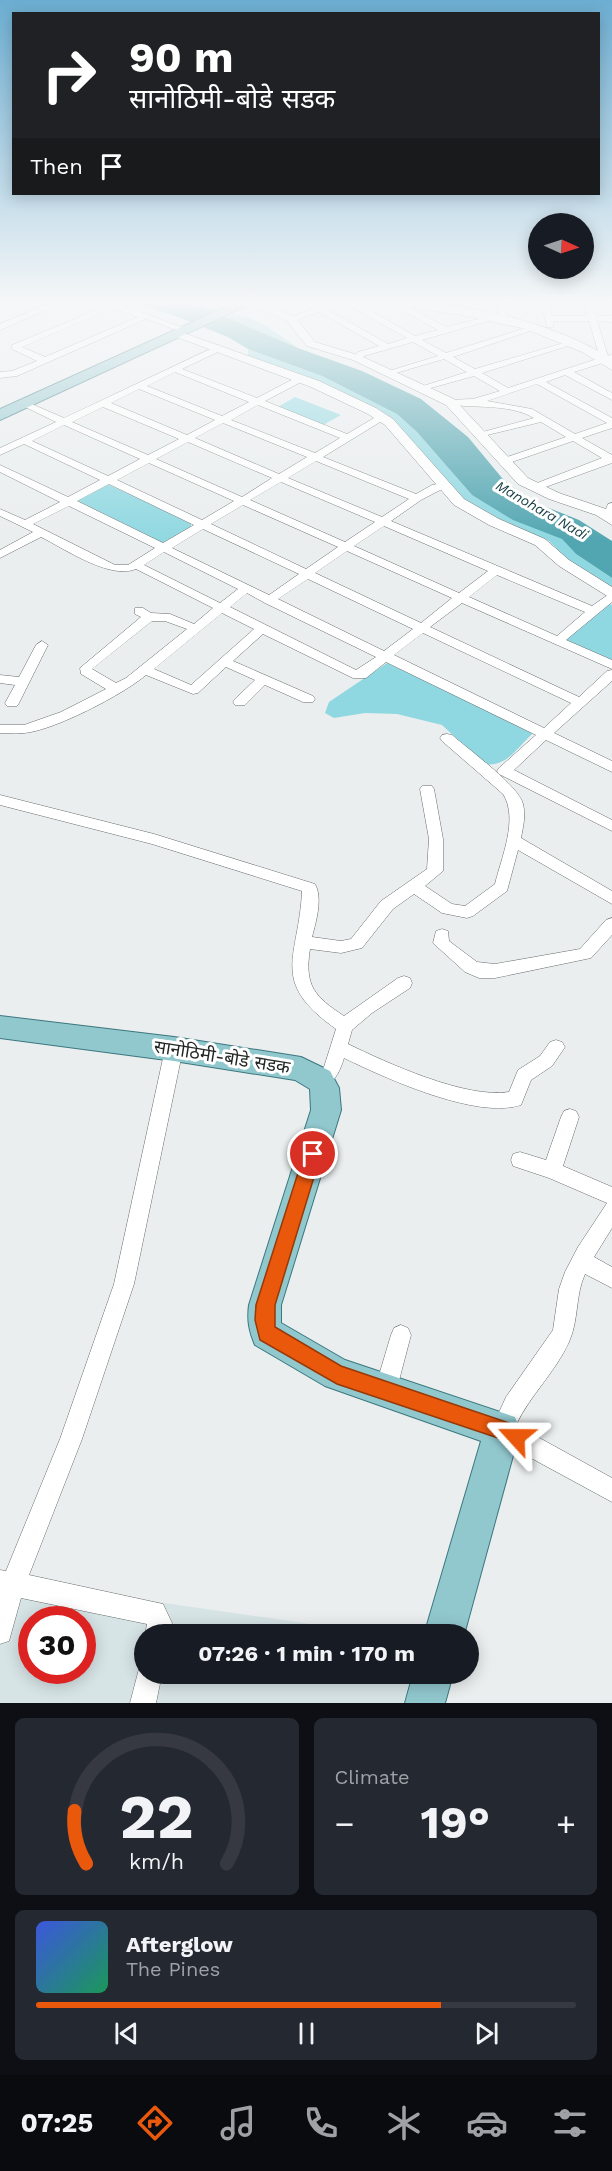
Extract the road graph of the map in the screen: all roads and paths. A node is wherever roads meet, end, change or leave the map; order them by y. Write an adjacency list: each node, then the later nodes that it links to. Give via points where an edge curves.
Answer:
1 (76, 380): 19 (main road)
2 (150, 380): 11 (street)
3 (202, 380): 15 (street)
4 (295, 380): 15 (street)
5 (306, 380): 21 (street)
6 (407, 380): 12 (street)
7 (447, 380): 12 (street)
8 (489, 380): 13 (street)
9 (582, 380): 14 (street)
10 (538, 381): 13 (street); 25 (street)
11 (139, 386): 18 (street); 23 (street)
12 (423, 388): 16 (street)
13 (507, 391): 17 (street)
14 (612, 397)
15 (255, 402): 23 (street); 27 (street)
16 (450, 402): 17 (street); 26 (street)
17 (474, 402): 22 (street, via 516,407)
18 (103, 403): 24 (street); 29 (street)
19 (24, 404): 20 (main road); 24 (street)
20 (0, 415)
21 (382, 417): 27 (street); 39 (street, via 410,444)
22 (544, 418): 26 (street); 28 (street)
23 (222, 420): 29 (street); 32 (street)
24 (63, 422): 30 (street); 34 (street)
25 (612, 423): 28 (street)
26 (482, 435): 35 (street)
27 (347, 437): 32 (street)
28 (577, 437): 33 (street); 35 (street)
29 (187, 439): 34 (street); 37 (street)
30 (25, 441): 31 (street); 38 (street)
31 (0, 452)
32 (314, 457): 37 (street); 41 (street)
33 (612, 458): 40 (street)
34 (149, 459): 38 (street); 42 (street)
35 (506, 461): 40 (street, via 523,481)
36 (0, 468): 43 (street)
37 (280, 479): 42 (street); 46 (street)
38 (109, 480): 43 (street); 47 (street)
39 (443, 486): 41 (street); 57 (street, via 475,512 547,546)
40 (536, 487): 45 (street)
41 (417, 498): 46 (street)
42 (242, 501): 47 (street); 50 (street)
43 (68, 502): 48 (street); 51 (street)
44 (0, 512): 48 (street)
45 (611, 514)
46 (381, 522): 50 (street); 54 (street)
47 (204, 524): 51 (street); 55 (street)
48 (24, 525): 49 (street)
49 (40, 533): 52 (street); 53 (street, via 113,568)
50 (346, 546): 55 (street); 58 (street)
51 (164, 548): 53 (street); 56 (street)
52 (0, 555)
53 (136, 565): 60 (street)
54 (496, 570): 58 (street); 61 (street)
55 (307, 574): 59 (street); 63 (street)
56 (246, 588): 59 (street); 60 (street)
57 (612, 595): 61 (street)
58 (460, 598): 63 (street); 65 (street)
59 (269, 600): 67 (street)
60 (224, 608): 62 (street); 64 (street)
61 (593, 611): 65 (street)
62 (195, 628): 70 (street); 75 (street, via 144,614 86,668)
63 (422, 628): 67 (street); 79 (street)
64 (261, 629): 67 (street, via 353,674 361,675); 68 (street)
65 (559, 640): 69 (street)
66 (42, 645): 74 (street)
67 (385, 657): 81 (street)
68 (224, 661): 70 (street, via 193,690); 73 (street)
69 (612, 665)
70 (146, 670): 75 (street)
71 (612, 674): 79 (street)
72 (0, 679): 74 (street)
73 (263, 680): 76 (street); 77 (street)
74 (23, 682): 78 (street)
75 (115, 688): 80 (street, via 66,715 25,729)
76 (308, 699)
77 (240, 702)
78 (12, 703)
79 (581, 703): 81 (street)
80 (0, 729)
81 (546, 735): 83 (street); 84 (street)
82 (447, 738): 84 (street)
83 (611, 766)
84 (501, 775): 87 (street); 88 (street, via 516,803)
85 (428, 789): 89 (street, via 437,862 435,871)
86 (0, 800): 93 (street, via 154,839 306,886 310,895)
87 (612, 826)
88 (513, 840): 89 (street, via 502,887 467,912 448,909); 90 (street)
89 (413, 886): 93 (street, via 387,905 356,944 341,947)
90 (612, 898)
91 (612, 924): 92 (street, via 585,954 495,971 471,967 441,943)
92 (442, 935)
93 (302, 942): 95 (street, via 298,969 305,993 317,1008)
94 (404, 983): 95 (street)
95 (345, 1026): 98 (street)
96 (0, 1027): 99 (main road, सानोठिमी-बोडे सडक)
97 (556, 1047): 98 (street, via 546,1061 524,1075 515,1099 508,1102 433,1086)
98 (339, 1048): 100 (street, via 331,1071)
99 (174, 1049): 100 (main road, सानोठिमी-बोडे सडक, via 301,1069); 112 (street, via 124,1284 71,1439)
100 (320, 1080): 109 (main road, via 325,1088 326,1110 265,1305 264,1320 267,1333 278,1342 337,1374)
101 (570, 1117): 103 (street)
102 (520, 1160): 103 (street)
103 (552, 1170): 104 (street)
104 (612, 1196)
105 (612, 1210): 106 (street, via 587,1246)
106 (581, 1262): 107 (street); 110 (street, via 570,1284 562,1333)
107 (612, 1278)
108 (401, 1335): 109 (street)
109 (385, 1392): 110 (main road)
110 (502, 1430): 111 (street); 114 (main road)
111 (612, 1491)
112 (7, 1583): 113 (street, via 154,1613); 115 (street)
113 (160, 1624)
114 (447, 1624)
115 (0, 1632)
116 (147, 1684): 118 (street)
117 (430, 1684): 119 (main road)
118 (143, 1703)
119 (425, 1703)

